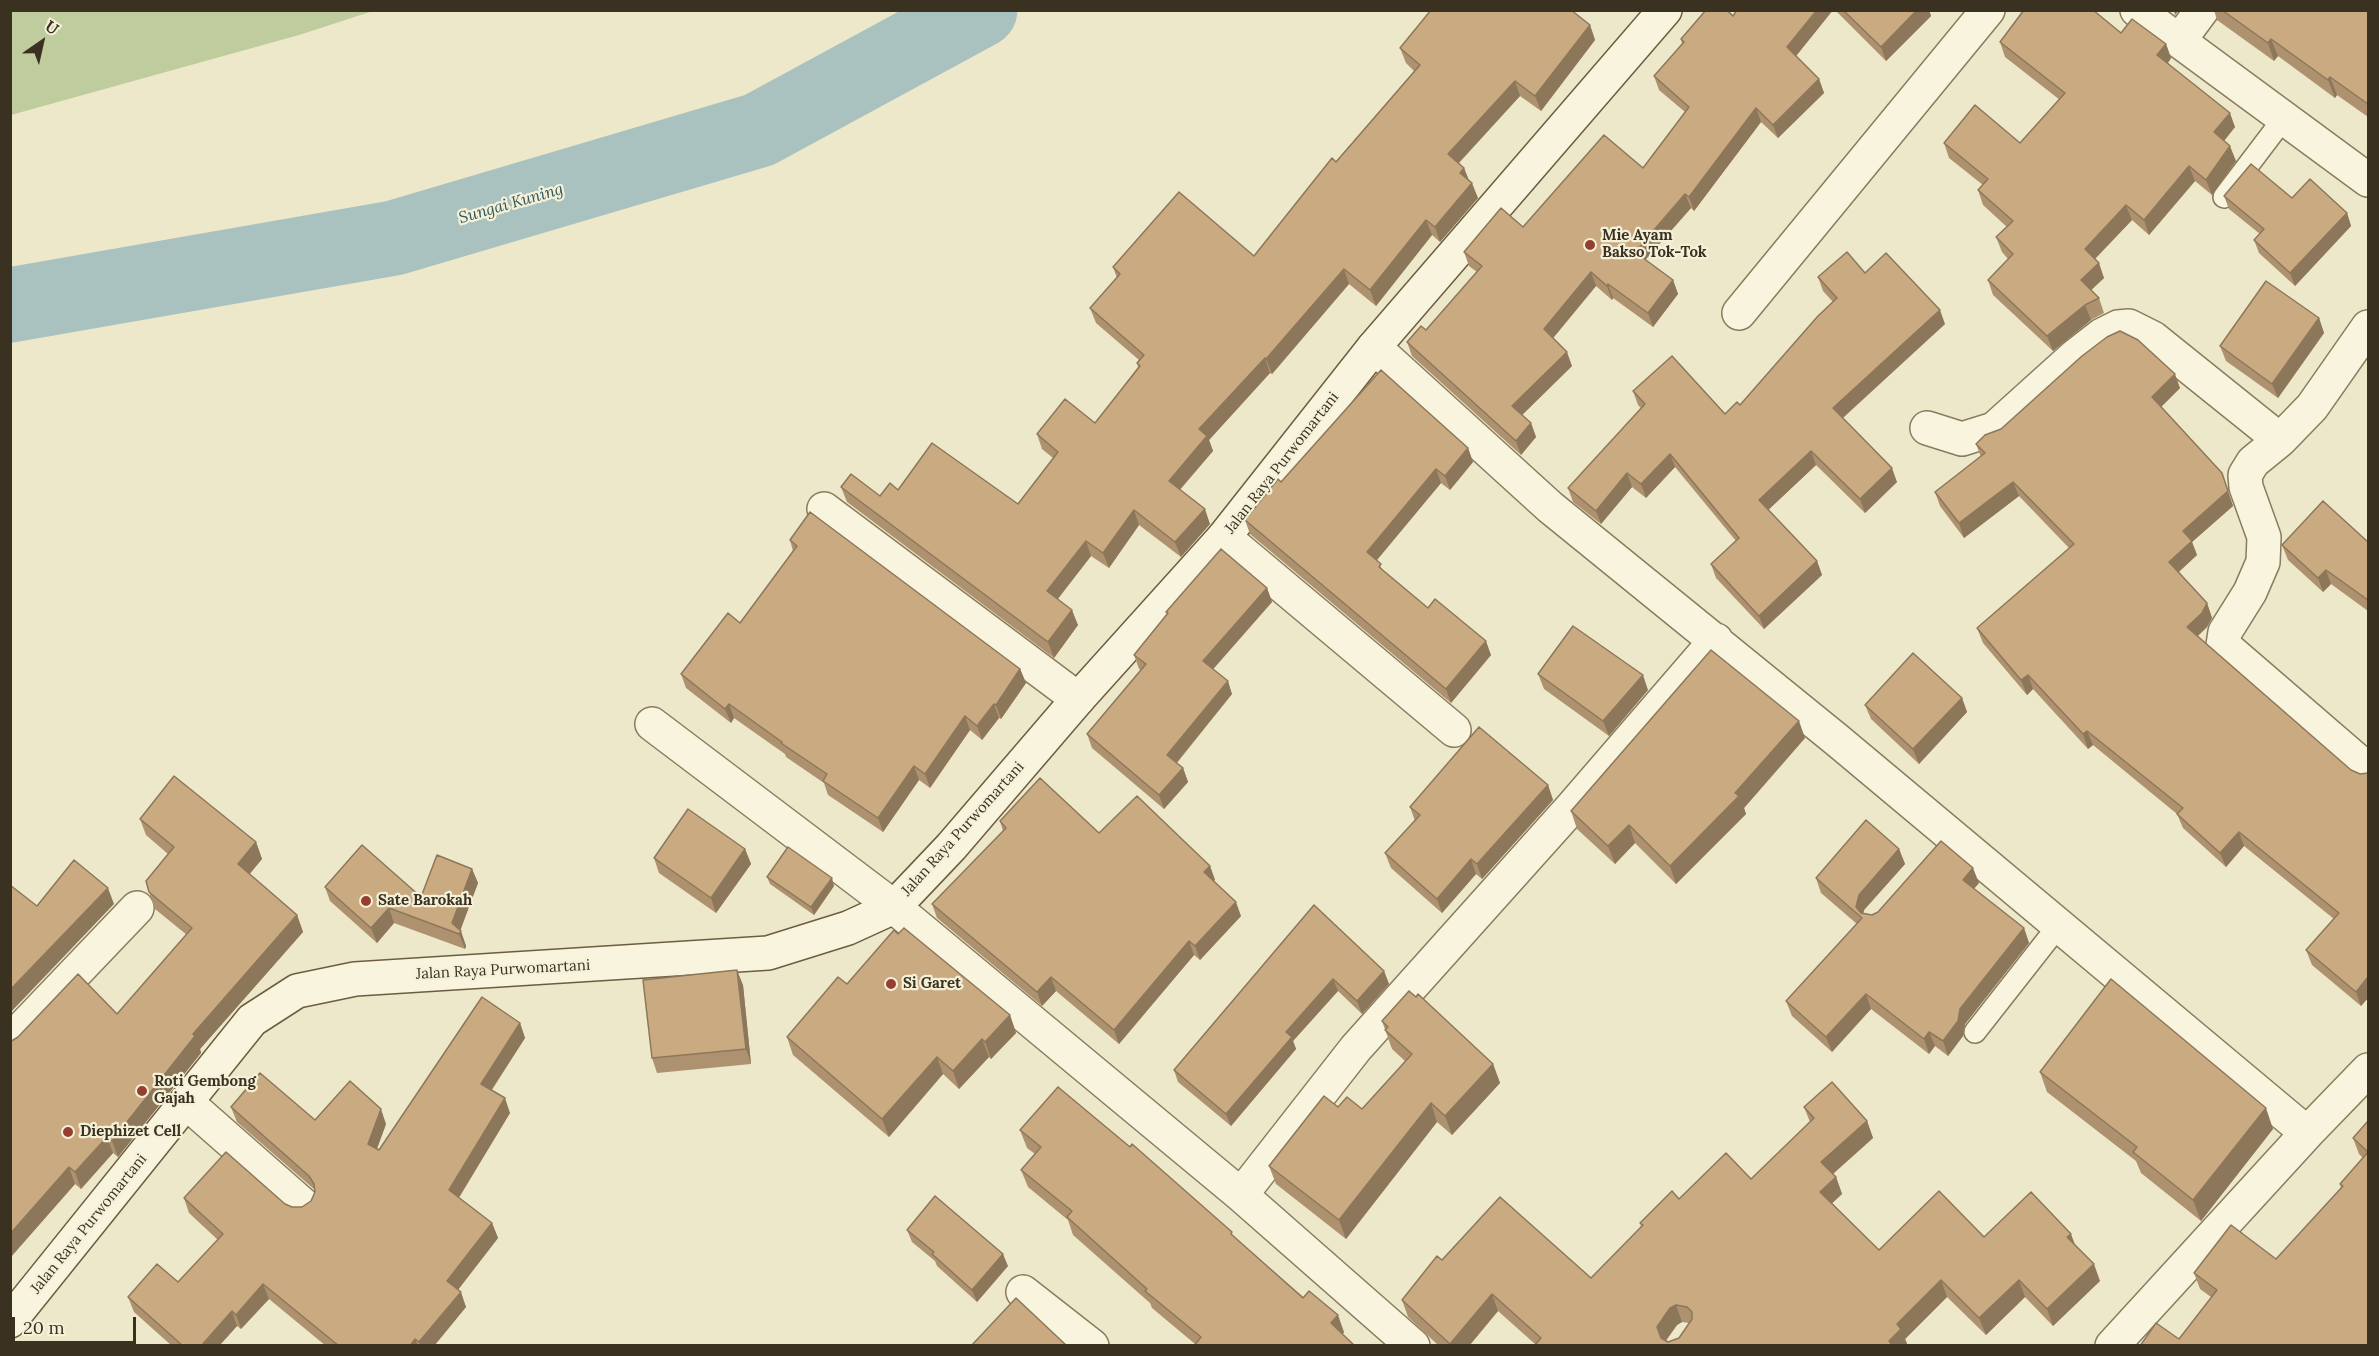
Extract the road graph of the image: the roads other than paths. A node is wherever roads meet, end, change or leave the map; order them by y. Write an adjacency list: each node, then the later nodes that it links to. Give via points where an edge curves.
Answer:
1 (1665, 10): 11 (street, Jalan Raya Purwomartani)
2 (1988, 10): 9 (street)
3 (2138, 10): 5 (street)
4 (2202, 10): 5 (street)
5 (2179, 41): 6 (street)
6 (2284, 118): 7 (street); 8 (lane)
7 (2368, 180)
8 (2224, 197)
9 (1739, 313)
10 (2368, 327): 13 (street, via 2312,406)
11 (1374, 347): 15 (street, Jalan Raya Purwomartani); 16 (street, via 1550,507)
12 (1927, 428): 13 (street, via 1962,439 1994,429 2102,335 2129,326 2153,338)
13 (2280, 440): 20 (street, via 2253,462 2245,475 2264,537 2263,562 2225,632 2223,645)
14 (824, 509): 17 (street)
15 (1224, 537): 17 (street, Jalan Raya Purwomartani); 19 (street)
16 (1716, 640): 23 (street, via 1941,842); 29 (street, via 1356,1048)
17 (1078, 699): 21 (street, Jalan Raya Purwomartani)
18 (652, 724): 21 (street)
19 (1454, 730)
20 (2368, 770)
21 (894, 907): 27 (street, Jalan Raya Purwomartani, via 848,928 768,953 355,978 297,991 252,1020); 29 (street)
22 (137, 908): 25 (street)
23 (2059, 925): 24 (lane); 28 (street)
24 (1975, 1032)
25 (10, 1041)
26 (2368, 1070): 28 (street)
27 (186, 1102): 30 (street); 32 (street, Jalan Raya Purwomartani)
28 (2307, 1133): 35 (street)
29 (1241, 1195): 34 (street)
30 (302, 1204)
31 (1023, 1292): 33 (street)
32 (10, 1321)
33 (1092, 1346)
34 (1413, 1346)
35 (2112, 1346)

